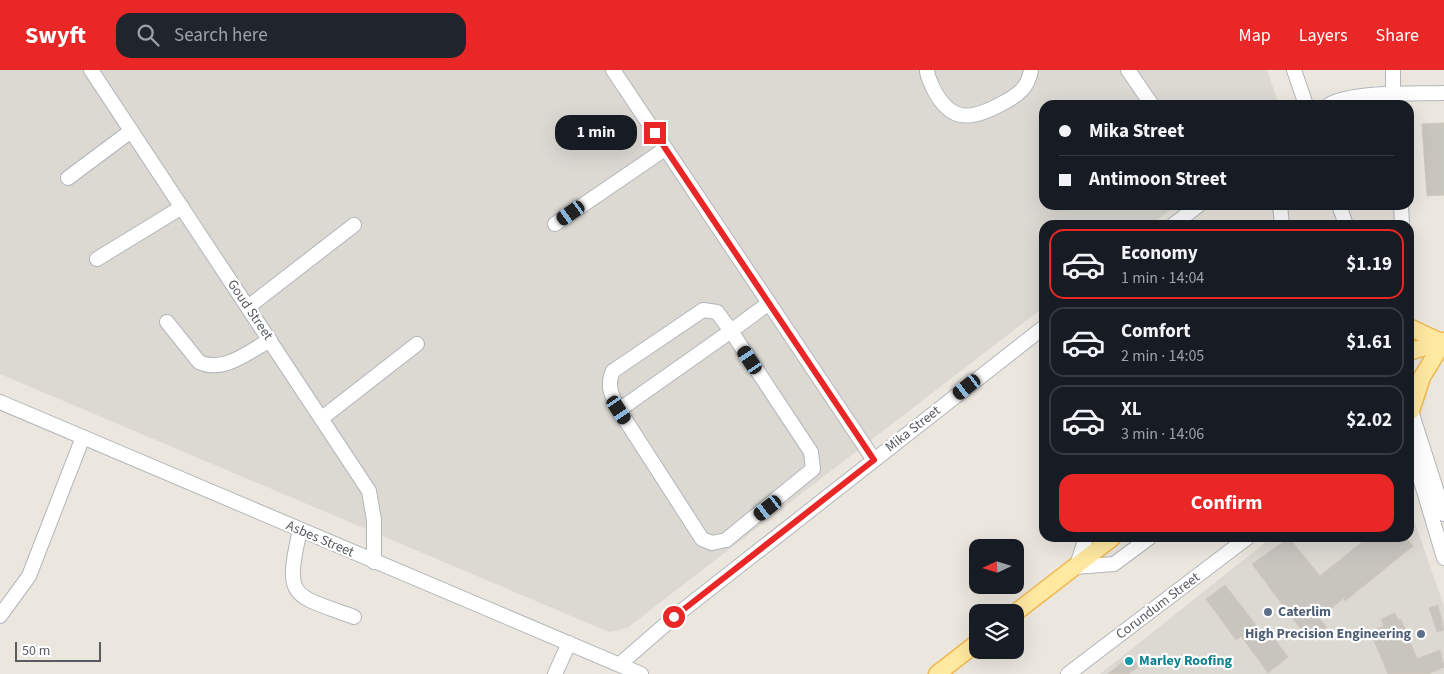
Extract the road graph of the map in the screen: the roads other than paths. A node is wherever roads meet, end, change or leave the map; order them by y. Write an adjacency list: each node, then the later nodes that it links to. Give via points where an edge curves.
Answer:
1 (91, 70): 13 (street, Goud Street)
2 (613, 70): 14 (street)
3 (927, 70): 4 (street, via 937,95 951,111 965,116 981,115 1020,94)
4 (1031, 70)
5 (1128, 70): 9 (street)
6 (1294, 70): 10 (street)
7 (1393, 70): 12 (street)
8 (1444, 93): 12 (street)
9 (1149, 100)
10 (1304, 100)
11 (1342, 100): 12 (street)
12 (1392, 100)
13 (131, 131): 15 (street); 16 (street, Goud Street)
14 (665, 148): 19 (street); 22 (street)
15 (68, 178)
16 (182, 207): 21 (street); 23 (street, Goud Street)
17 (1192, 210): 18 (street)
18 (1179, 220)
19 (556, 224)
20 (354, 225): 23 (street)
21 (97, 259)
22 (769, 303): 27 (street); 39 (street)
23 (248, 307): 28 (street, Goud Street)
24 (168, 322): 28 (street, via 204,364 231,362)
25 (1414, 329): 29 (main road)
26 (1039, 330): 39 (street, Mika Street)
27 (730, 331): 34 (street); 34 (street, via 717,312 703,310 613,371 610,391); 34 (street, via 811,452 814,469 726,540 712,543 702,538)
28 (270, 340): 35 (street, Goud Street)
29 (1443, 342): 31 (main road); 32 (main road)
30 (417, 344): 35 (street)
31 (1414, 351)
32 (1414, 398)
33 (0, 402): 37 (street, Asbes Street)
34 (619, 410)
35 (322, 418): 47 (street, Goud Street, via 369,492 374,520)
36 (1414, 420): 40 (street)
37 (83, 437): 41 (street, Asbes Street); 50 (street, via 29,576)
38 (1414, 458): 46 (street)
39 (874, 460): 54 (street, Mika Street)
40 (1444, 514)
41 (300, 530): 47 (street, Asbes Street); 51 (street, via 292,578 297,591 304,598)
42 (1085, 542): 48 (street)
43 (1107, 542): 48 (main road)
44 (1144, 542): 48 (street, via 1114,564)
45 (1243, 542): 58 (street, Corundum Street)
46 (1444, 558)
47 (374, 562): 52 (street, Asbes Street)
48 (1076, 566): 49 (main road)
49 (1024, 606)
50 (0, 616)
51 (354, 617)
52 (569, 643): 54 (street, Asbes Street); 55 (street)
53 (969, 649): 57 (main road)
54 (620, 664): 56 (street, Asbes Street)
55 (555, 674)
56 (641, 674)
57 (937, 674)
58 (1068, 674)

